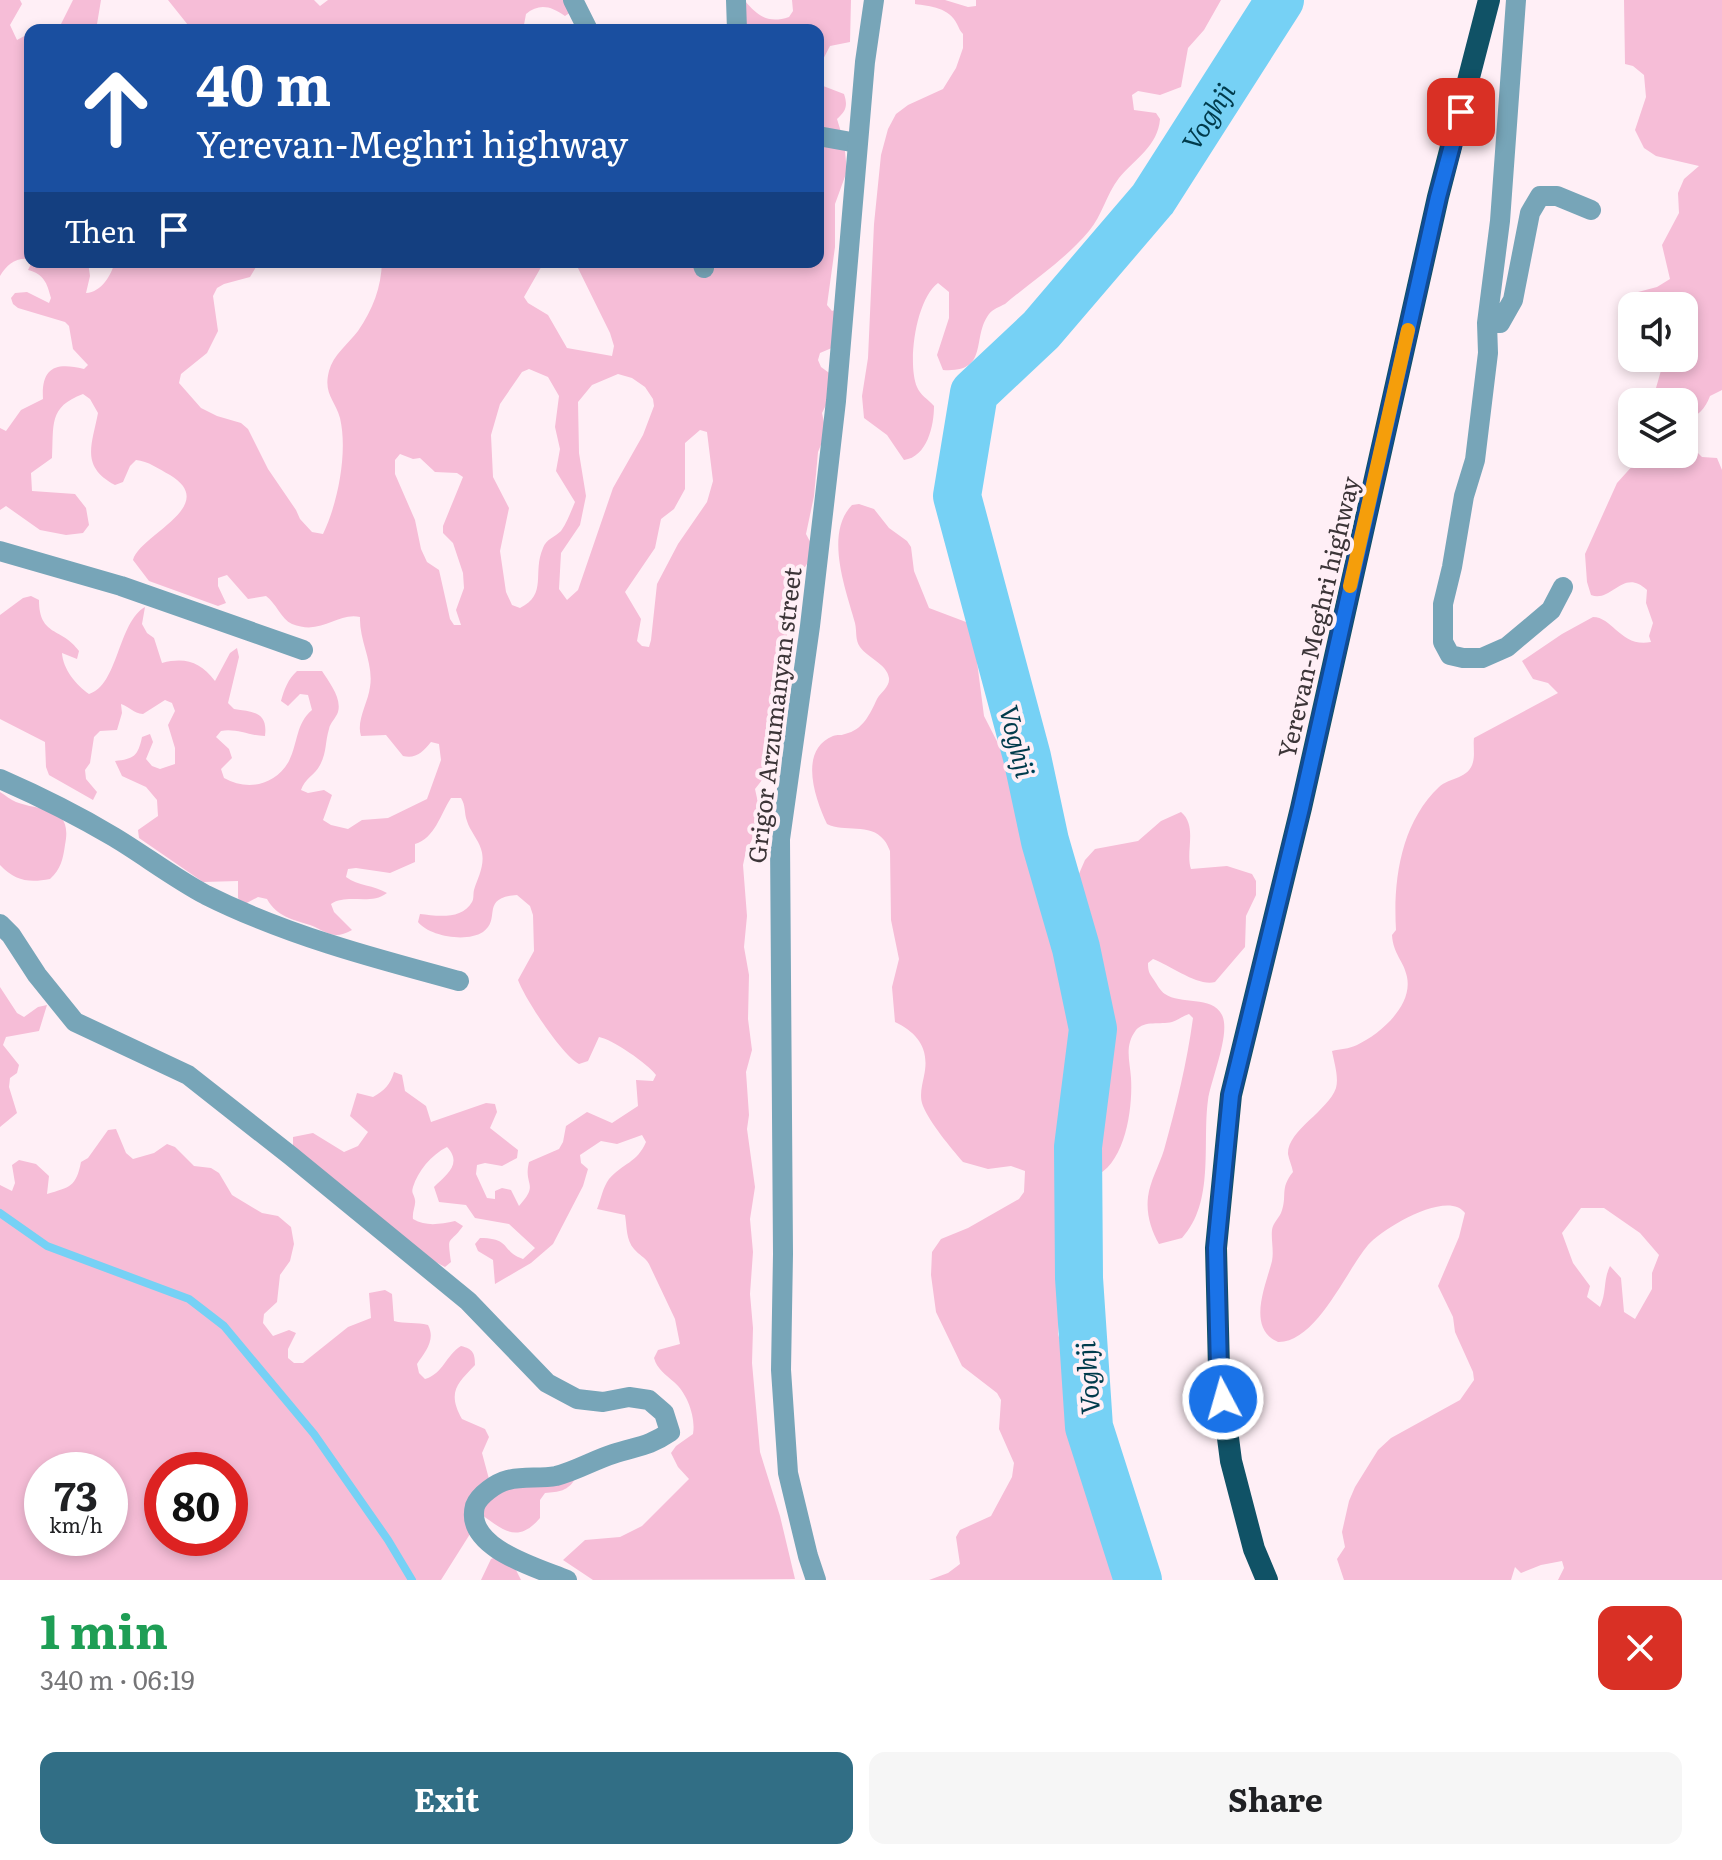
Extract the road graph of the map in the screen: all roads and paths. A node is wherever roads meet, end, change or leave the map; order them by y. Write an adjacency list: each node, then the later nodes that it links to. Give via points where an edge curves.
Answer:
1 (573, 0): 6 (street)
2 (736, 0): 7 (street)
3 (874, 0): 9 (street, Grigor Arzumanyan street)
4 (1489, 0): 20 (highway, Yerevan-Meghri highway, via 1438,197 1231,1095 1216,1248 1219,1369 1231,1461)
5 (1516, 0): 11 (street)
6 (585, 24)
7 (737, 24)
8 (824, 137): 9 (street)
9 (857, 143): 19 (street, Grigor Arzumanyan street, via 835,416 780,839 781,1370 788,1473)
10 (1591, 210): 11 (street, via 1557,196 1540,196 1530,213 1513,300 1500,323)
11 (1487, 323): 13 (street, via 1475,460 1443,604 1443,642 1450,655 1463,658 1482,658 1507,647 1551,610)
12 (0, 551): 14 (street, via 121,586)
13 (1563, 587)
14 (303, 650)
15 (0, 779): 17 (street, via 51,801 204,894 246,913 308,937)
16 (0, 924): 18 (street, via 75,1022 188,1075 468,1301 547,1383 577,1399 649,1400 664,1413 670,1432 652,1445 557,1476 507,1480 477,1501 474,1513 484,1540)
17 (459, 981)
18 (567, 1580)
19 (816, 1580)
20 (1267, 1580)

